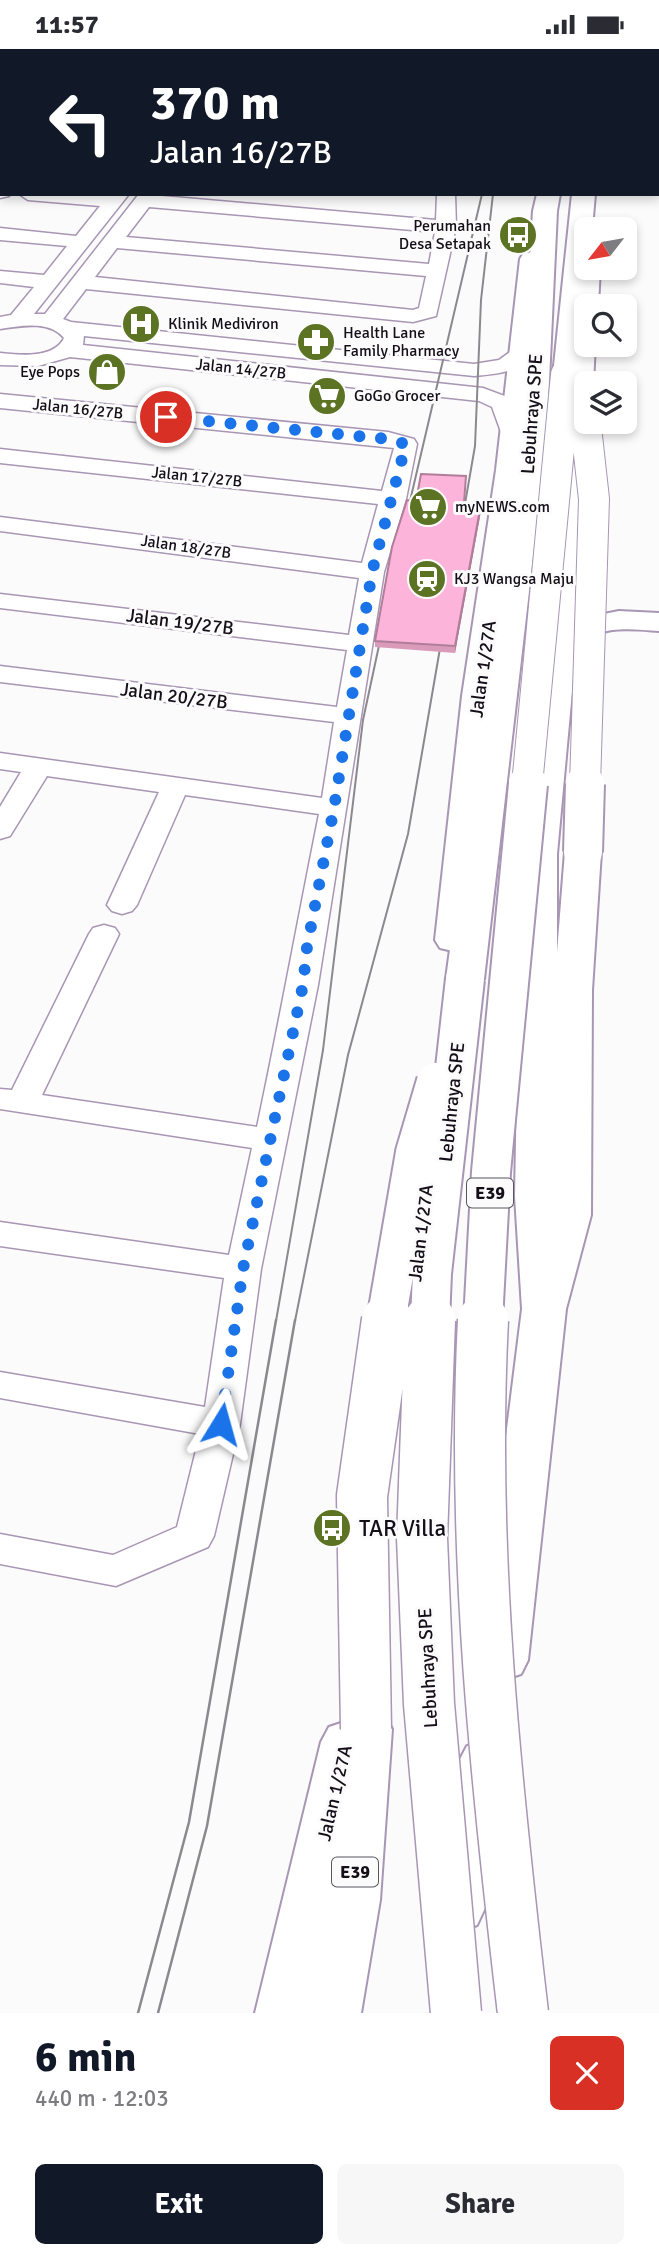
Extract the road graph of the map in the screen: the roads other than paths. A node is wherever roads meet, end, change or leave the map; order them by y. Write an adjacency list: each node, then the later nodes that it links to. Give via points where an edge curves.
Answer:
1 (72, 196): 7 (street)
2 (446, 196): 10 (street)
3 (538, 196): 22 (main road, Jalan 1/27A)
4 (549, 196): 48 (main road, Lebuhraya SPE / E39, via 532,445)
5 (584, 196): 25 (main road, Lebuhraya SPE / E39)
6 (594, 196): 9 (main road)
7 (117, 198): 12 (street)
8 (146, 198): 10 (street); 13 (street)
9 (593, 217)
10 (446, 227): 14 (street)
11 (0, 234): 12 (street)
12 (82, 241): 17 (street)
13 (112, 242): 14 (street); 18 (street)
14 (438, 271): 18 (street, via 429,311 413,316)
15 (0, 277): 17 (street)
16 (587, 280): 33 (main road)
17 (49, 282): 19 (street)
18 (81, 282): 20 (street)
19 (9, 322): 20 (street, Jalan 14/27B)
20 (59, 325): 21 (street, via 75,338); 22 (street, Jalan 14/27B, via 474,370 505,366)
21 (67, 350): 24 (street); 28 (street, Jalan 14/27B, via 482,395 502,403)
22 (523, 354): 28 (main road, Jalan 1/27A)
23 (0, 359): 24 (street)
24 (24, 361): 26 (street)
25 (566, 375): 53 (main road, bridge, via 586,427 594,499 583,852 573,990 570,1215); 61 (main road, Lebuhraya SPE / E39, bridge, via 491,1171 478,1425 482,1560 507,1877)
26 (0, 392)
27 (0, 401): 30 (street, Jalan 16/27B, via 388,439 406,444)
28 (513, 439): 57 (main road, Jalan 1/27A, via 478,696 424,1214 396,1428 349,1734)
29 (0, 456): 30 (street, Jalan 17/27B)
30 (394, 499): 32 (street)
31 (0, 524): 32 (street, Jalan 18/27B)
32 (372, 572): 37 (street)
33 (564, 575): 35 (main road, via 584,594 600,600); 38 (main road)
34 (0, 601): 37 (street, Jalan 19/27B)
35 (659, 607)
36 (659, 622): 38 (main road, via 618,619 588,625 575,631)
37 (359, 644): 40 (street)
38 (560, 648): 53 (main road, via 539,855 536,1196)
39 (0, 674): 40 (street, Jalan 20/27B)
40 (349, 716): 44 (street)
41 (0, 761): 42 (street)
42 (38, 767): 43 (street); 45 (street)
43 (176, 785): 44 (street); 46 (street)
44 (334, 808): 50 (street)
45 (0, 829)
46 (122, 905)
47 (104, 934): 49 (street)
48 (465, 979): 58 (main road, E39, bridge, via 415,1153 362,1496 366,1729 353,1900); 60 (main road, Lebuhraya SPE / E39, bridge, via 432,1273 422,1538 429,1704)
49 (11, 1101): 50 (street)
50 (271, 1140): 52 (street)
51 (0, 1234): 52 (street)
52 (243, 1269): 55 (street)
53 (544, 1310): 59 (main road, via 505,1653)
54 (0, 1385): 55 (street)
55 (221, 1424): 56 (street, via 194,1536 116,1571)
56 (0, 1549)
57 (283, 2013)
58 (332, 2013)
59 (437, 2013)
60 (456, 2013)
61 (523, 2013)

